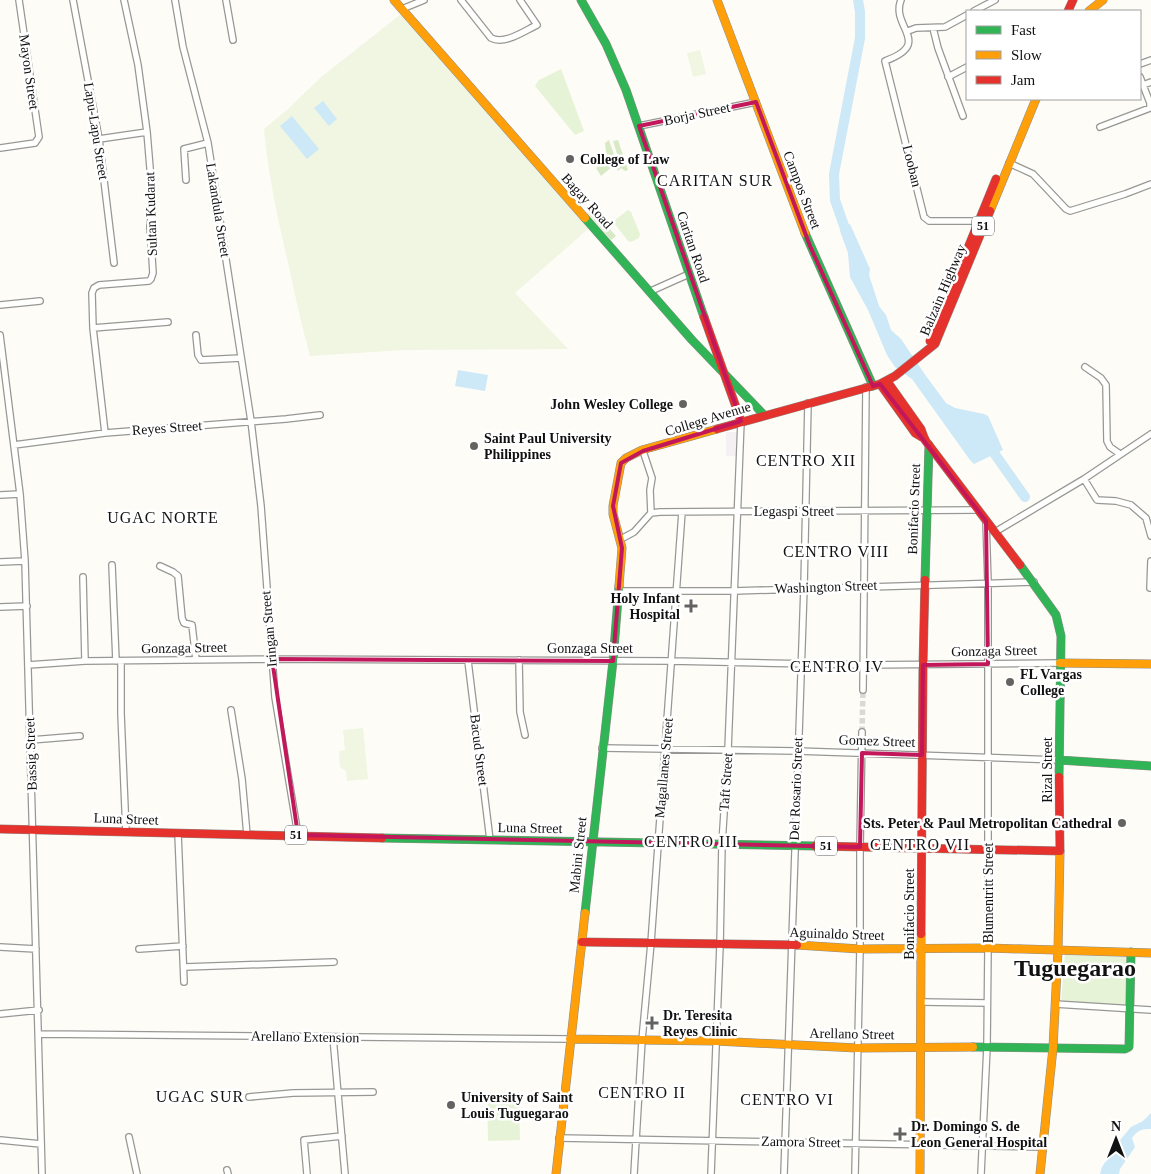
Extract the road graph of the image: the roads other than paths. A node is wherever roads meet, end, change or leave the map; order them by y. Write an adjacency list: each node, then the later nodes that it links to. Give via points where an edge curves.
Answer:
1 (19, 0): 37 (street, Mayon Street, via 39,137 36,143)
2 (73, 0): 35 (street, Lapu-Lapu Street)
3 (124, 0): 34 (street, Sultan Kudarat, via 138,64)
4 (175, 0): 36 (street, Lakandula Street, via 183,47)
5 (226, 0): 22 (street)
6 (394, 0): 16 (main road, Bagay Road)
7 (424, 0): 16 (street)
8 (461, 0): 9 (street, via 492,38 499,40 537,25)
9 (520, 0)
10 (581, 0): 32 (main road, Caritan Road, via 613,57)
11 (717, 0): 30 (main road, Campos Street)
12 (901, 0): 21 (street, via 898,11)
13 (995, 0): 15 (street)
14 (1103, 0): 18 (main road)
15 (988, 2): 17 (street)
16 (402, 9): 44 (main road, Bagay Road)
17 (976, 10)
18 (1091, 10)
19 (966, 16): 20 (street, via 945,27)
20 (933, 28): 21 (street); 24 (street)
21 (908, 31): 41 (street, Looban, via 907,48 885,61 924,219)
22 (233, 40)
23 (966, 68): 24 (street)
24 (948, 78): 31 (street)
25 (1141, 80): 27 (street)
26 (1151, 82): 27 (street)
27 (1143, 85): 33 (street, via 1149,109)
28 (1030, 100): 41 (main road, Balzain Highway / 51)
29 (1036, 100): 38 (main road, Balzain Highway / 51)
30 (756, 102): 32 (street, Borja Street); 55 (main road, Campos Street, via 810,246)
31 (962, 116)
32 (639, 126): 43 (main road, Caritan Road)
33 (1100, 127)
34 (147, 132): 35 (street); 48 (street, Sultan Kudarat, via 153,204 150,226 152,277 94,288)
35 (99, 139): 42 (street, Lapu-Lapu Street)
36 (208, 143): 39 (street, via 184,149); 52 (street, Lakandula Street)
37 (0, 148)
38 (1009, 163): 40 (street, via 1034,174 1070,211); 51 (main road, Balzain Highway / 51, via 935,344)
39 (186, 180)
40 (1151, 184)
41 (978, 221): 51 (main road, Balzain Highway / 51)
42 (114, 263)
43 (689, 274): 44 (street); 54 (main road, Caritan Road)
44 (651, 291): 54 (main road, Bagay Road)
45 (40, 301): 46 (street)
46 (0, 305)
47 (168, 322): 48 (street)
48 (93, 328): 61 (street, Sultan Kudarat)
49 (196, 335): 52 (street, via 200,360)
50 (0, 337): 64 (street, Bassig Street)
51 (925, 352): 55 (main road, Balzain Highway / 51, via 895,376)
52 (241, 358): 59 (street, Lakandula Street)
53 (1085, 367): 66 (street, via 1106,385 1107,441)
54 (723, 372): 58 (main road, Bagay Road); 60 (main road, Caritan Road)
55 (877, 384): 56 (main road, College Avenue); 63 (main road, Rizal Street); 72 (street)
56 (808, 403): 58 (main road, College Avenue); 75 (street, Del Rosario Street)
57 (320, 415): 59 (street, Reyes Street)
58 (764, 415): 60 (main road, College Avenue)
59 (251, 421): 61 (street, Reyes Street); 98 (street, Iringan Street)
60 (741, 421): 65 (main road, College Avenue); 71 (street, Taft Street)
61 (105, 432): 64 (street, Reyes Street)
62 (1151, 434): 66 (street)
63 (927, 442): 70 (main road, Rizal Street); 73 (main road, Bonifacio Street)
64 (14, 446): 68 (street, Bassig Street)
65 (643, 451): 76 (street, via 652,478); 80 (main road, College Avenue, via 623,459 621,463 613,506)
66 (1120, 454): 67 (street)
67 (1084, 479): 78 (street); 79 (street, via 1097,500 1131,505 1146,518)
68 (20, 494): 69 (street); 81 (street, Bassig Street)
69 (0, 495)
70 (978, 510): 73 (street, Legaspi Street); 77 (main road, Rizal Street)
71 (738, 511): 74 (street, Legaspi Street); 75 (street, Legaspi Street); 93 (street, Taft Street)
72 (864, 511): 73 (street, Legaspi Street); 75 (street, Legaspi Street); 90 (street)
73 (926, 511): 89 (main road, Bonifacio Street)
74 (682, 512): 76 (street, Legaspi Street); 94 (street, Magallanes Street)
75 (806, 512): 91 (street, Del Rosario Street)
76 (650, 514): 80 (street, via 634,532)
77 (986, 521): 78 (main road, Rizal Street); 88 (street, Blumentritt Street)
78 (995, 532): 87 (main road, Rizal Street)
79 (1151, 536)
80 (621, 539): 95 (main road, Mabini Street)
81 (25, 561): 83 (street); 96 (street, Bassig Street)
82 (1151, 561): 92 (street)
83 (0, 562)
84 (112, 565): 102 (street)
85 (160, 566): 99 (street, via 178,576 183,622 192,625)
86 (83, 577): 101 (street)
87 (1034, 582): 88 (street, Washington Street); 107 (main road, Rizal Street, via 1058,621)
88 (988, 583): 89 (street, Washington Street); 109 (street, Blumentritt Street)
89 (925, 585): 90 (street, Washington Street); 113 (main road, Bonifacio Street)
90 (864, 586): 91 (street, Washington Street); 112 (street)
91 (804, 588): 93 (street, Washington Street); 108 (street, Del Rosario Street)
92 (1150, 588)
93 (734, 590): 94 (street, Washington Street); 106 (street, Taft Street)
94 (676, 591): 95 (street, Washington Street); 105 (street, Magallanes Street)
95 (619, 592): 104 (main road, Mabini Street)
96 (27, 606): 97 (street); 111 (street, Bassig Street)
97 (0, 607)
98 (272, 659): 99 (street, Gonzaga Street); 103 (street, Gonzaga Street); 134 (street, Iringan Street, via 274,697)
99 (196, 660): 102 (street, Gonzaga Street)
100 (519, 660): 103 (street, Gonzaga Street); 104 (street, Gonzaga Street); 117 (street, via 520,712)
101 (86, 661): 102 (street, Gonzaga Street); 111 (street, Gonzaga Street)
102 (119, 661): 131 (street)
103 (468, 661): 135 (street, Bacud Street)
104 (613, 661): 105 (street, Gonzaga Street); 120 (main road, Mabini Street)
105 (672, 661): 106 (street, Gonzaga Street); 121 (street, Magallanes Street)
106 (732, 662): 108 (street, Gonzaga Street); 122 (street, Taft Street)
107 (1060, 663): 109 (street, Gonzaga Street); 110 (main road, Gonzaga Street); 127 (main road, Rizal Street)
108 (801, 664): 112 (street, Gonzaga Street); 123 (street, Del Rosario Street)
109 (988, 664): 113 (street, Gonzaga Street); 126 (street, Blumentritt Street)
110 (1151, 664)
111 (28, 665): 119 (street, Bassig Street)
112 (863, 665): 113 (street, Gonzaga Street); 114 (street)
113 (923, 665): 125 (main road, Bonifacio Street)
114 (863, 690)
115 (231, 710): 133 (street)
116 (862, 732): 124 (street)
117 (525, 735)
118 (80, 736): 119 (street)
119 (31, 740): 130 (street, Bassig Street)
120 (602, 748): 121 (street, Gomez Street); 136 (main road, Mabini Street)
121 (666, 748): 122 (street, Gomez Street); 137 (street, Magallanes Street)
122 (728, 750): 123 (street, Gomez Street); 138 (street, Taft Street)
123 (797, 750): 124 (street, Gomez Street); 139 (street, Del Rosario Street)
124 (862, 754): 125 (street, Gomez Street); 140 (street)
125 (922, 756): 126 (street, Gomez Street); 141 (main road, Bonifacio Street)
126 (988, 758): 127 (street, Gomez Street); 142 (street, Blumentritt Street)
127 (1059, 760): 128 (main road, Gomez Street); 143 (main road, Rizal Street)
128 (1151, 766)
129 (0, 829): 130 (main road, Luna Street / 51)
130 (34, 829): 131 (main road, Luna Street / 51); 153 (street, Bassig Street)
131 (126, 832): 132 (main road, Luna Street / 51)
132 (178, 834): 133 (main road, Luna Street / 51); 148 (street)
133 (247, 835): 134 (main road, Luna Street / 51)
134 (298, 835): 135 (main road, Luna Street / 51)
135 (490, 840): 136 (main road, Luna Street / 51)
136 (592, 842): 137 (main road, Luna Street / 51); 144 (main road, Mabini Street)
137 (657, 843): 138 (main road, Luna Street / 51); 145 (street, Magallanes Street)
138 (722, 844): 139 (main road, Luna Street / 51); 146 (street, Taft Street)
139 (794, 846): 140 (main road, Luna Street / 51); 147 (street, Del Rosario Street)
140 (860, 847): 141 (main road, Luna Street / 51); 150 (street)
141 (921, 848): 142 (main road, Luna Street / 51); 151 (main road, Bonifacio Street)
142 (988, 848): 143 (main road, Luna Street / 51); 152 (street, Blumentritt Street)
143 (1060, 851): 155 (main road, Rizal Street)
144 (582, 942): 145 (main road, Aguinaldo Street); 170 (main road, Mabini Street)
145 (651, 943): 146 (main road, Aguinaldo Street); 171 (street, Magallanes Street)
146 (720, 945): 147 (main road, Aguinaldo Street); 172 (street, Taft Street)
147 (792, 945): 150 (main road, Aguinaldo Street); 173 (street, Del Rosario Street)
148 (183, 946): 154 (street); 159 (street)
149 (0, 947): 153 (street)
150 (860, 948): 151 (main road, Aguinaldo Street); 175 (street)
151 (922, 948): 152 (main road, Aguinaldo Street); 161 (main road, Bonifacio Street)
152 (988, 948): 155 (main road, Aguinaldo Street); 162 (street, Blumentritt Street)
153 (36, 949): 165 (street, Bassig Street)
154 (139, 949)
155 (1058, 950): 156 (main road, Aguinaldo Street); 163 (main road, Rizal Street)
156 (1131, 952): 157 (main road, Aguinaldo Street); 164 (main road)
157 (1151, 953)
158 (334, 962): 159 (street)
159 (184, 967): 160 (street)
160 (184, 982)
161 (922, 1002): 162 (street); 176 (main road, Bonifacio Street)
162 (987, 1003): 174 (street, Blumentritt Street)
163 (1055, 1004): 164 (street); 177 (main road, Rizal Street)
164 (1131, 1009): 166 (street); 177 (main road, Arellano Street, via 1129,1047)
165 (39, 1010): 167 (street); 168 (street, Bassig Street)
166 (1151, 1010)
167 (0, 1014)
168 (39, 1034): 169 (street, Arellano Extension); 188 (street, Bassig Street)
169 (333, 1037): 170 (street, Arellano Extension); 178 (street)
170 (570, 1039): 171 (main road, Arellano Street); 183 (main road, Mabini Street)
171 (642, 1040): 172 (main road, Arellano Street); 185 (street, Magallanes Street)
172 (716, 1041): 173 (main road, Arellano Street); 186 (street, Taft Street)
173 (788, 1046): 175 (main road, Arellano Street); 187 (street, Del Rosario Street)
174 (987, 1047): 176 (main road, Arellano Street); 177 (main road, Arellano Street); 191 (street, Blumentritt Street)
175 (857, 1048): 176 (main road, Arellano Street); 189 (street)
176 (922, 1048): 190 (main road, Bonifacio Street)
177 (1053, 1048): 192 (main road, Rizal Street)
178 (338, 1092): 179 (street); 180 (street); 182 (street)
179 (373, 1092)
180 (249, 1097)
181 (129, 1136): 194 (street)
182 (342, 1136): 195 (street, via 304,1140); 196 (street)
183 (559, 1138): 185 (street, Zamora Street); 197 (main road, Mabini Street)
184 (0, 1140): 188 (street)
185 (636, 1140): 186 (street, Zamora Street); 198 (street, Magallanes Street)
186 (712, 1141): 187 (street, Zamora Street); 199 (street, Taft Street)
187 (784, 1142): 189 (street, Zamora Street); 200 (street, Del Rosario Street)
188 (41, 1144): 193 (street, Bassig Street)
189 (856, 1144): 190 (street, Zamora Street); 201 (street)
190 (921, 1145): 191 (street, Zamora Street); 202 (main road, Bonifacio Street)
191 (982, 1146): 192 (street, Zamora Street); 203 (street, Blumentritt Street)
192 (1042, 1148): 204 (main road, Rizal Street)
193 (42, 1174)
194 (137, 1174)
195 (307, 1174)
196 (345, 1174)
197 (556, 1174)
198 (634, 1174)
199 (711, 1174)
200 (784, 1174)
201 (856, 1174)
202 (920, 1174)
203 (981, 1174)
204 (1040, 1174)

